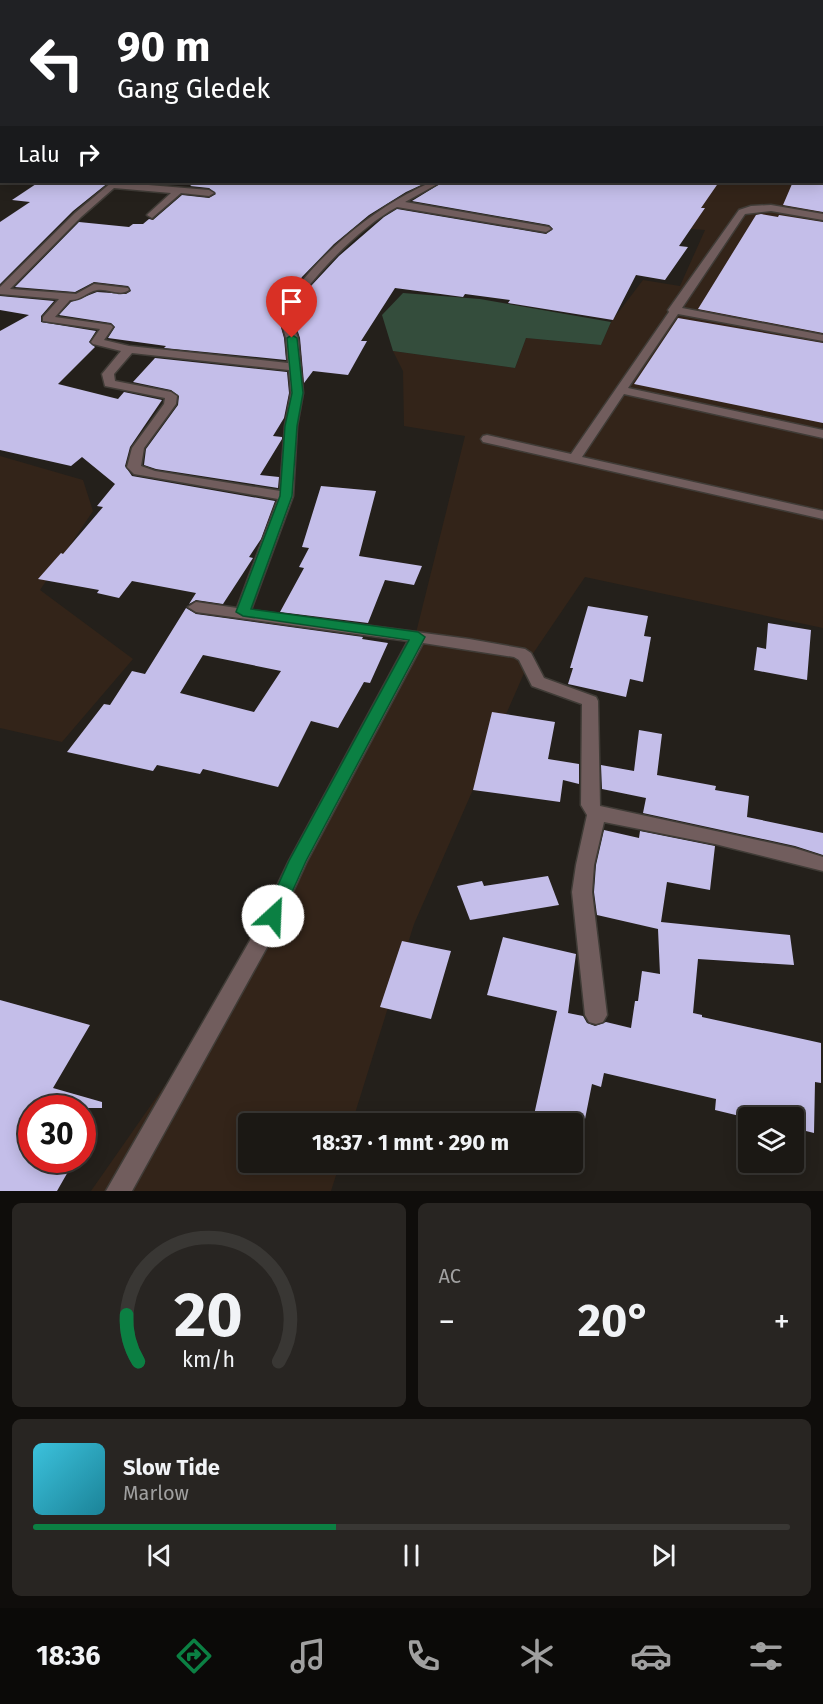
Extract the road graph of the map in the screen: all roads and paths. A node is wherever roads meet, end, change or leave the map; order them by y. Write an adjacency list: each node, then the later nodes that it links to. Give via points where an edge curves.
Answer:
1 (435, 183): 5 (street)
2 (144, 184): 3 (street); 10 (street, via 109,187)
3 (178, 190): 4 (street); 6 (street)
4 (209, 193)
5 (398, 204): 8 (street); 15 (street, via 362,226 291,302 284,314)
6 (152, 215)
7 (823, 217): 12 (street, via 765,208 742,212)
8 (546, 229)
9 (124, 290): 11 (street, via 94,287 78,297)
10 (1, 291): 11 (street)
11 (67, 297): 14 (street, via 47,319 107,327 97,342)
12 (673, 310): 13 (street); 16 (street)
13 (823, 338)
14 (129, 349): 15 (street); 20 (street, via 108,374 109,382 169,394 172,399 138,448 136,470)
15 (295, 367): 20 (street, via 297,393)
16 (620, 390): 17 (street); 19 (street)
17 (823, 434)
18 (487, 439): 19 (street)
19 (575, 457): 21 (street)
20 (286, 496): 23 (street)
21 (823, 515)
22 (196, 607): 23 (street)
23 (243, 612): 24 (street)
24 (418, 637): 25 (street, via 519,653 538,682 590,701 590,806); 28 (street, via 298,861 264,934)
25 (597, 813): 26 (street, via 771,849); 27 (street, via 582,892)
26 (823, 864)
27 (596, 1015)
28 (118, 1191)

